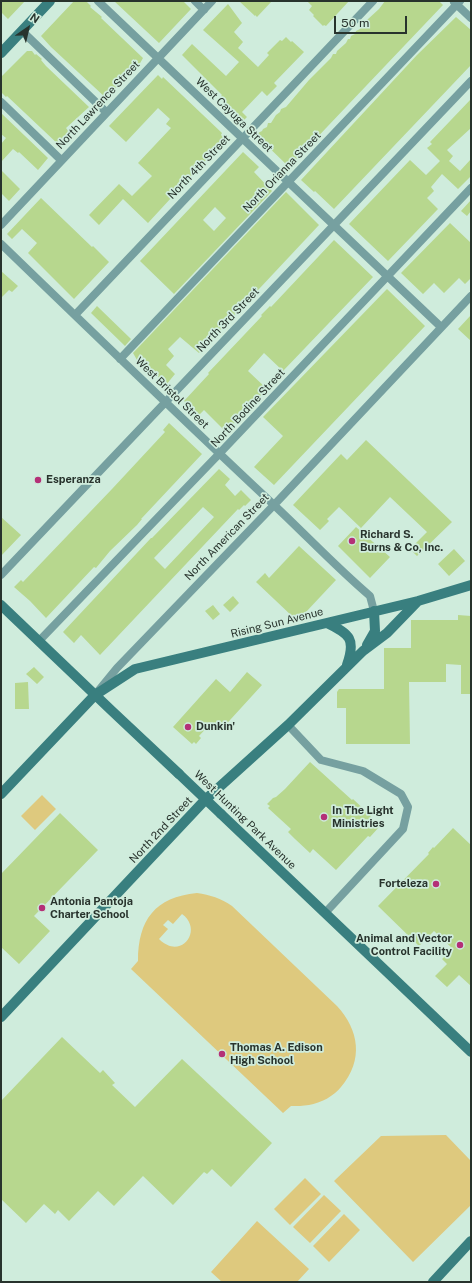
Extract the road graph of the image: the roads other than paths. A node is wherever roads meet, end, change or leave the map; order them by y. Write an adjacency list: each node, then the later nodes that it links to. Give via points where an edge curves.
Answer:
1 (50, 1): 9 (street)
2 (98, 1): 11 (street, West Cayuga Street)
3 (194, 1): 7 (street)
4 (212, 1): 7 (street, North Lawrence Street)
5 (373, 1): 15 (street, North 4th Street)
6 (457, 2): 8 (street); 17 (street, North Orianna Street)
7 (204, 10): 11 (street, North Lawrence Street)
8 (471, 18)
9 (22, 31): 10 (street); 14 (street)
10 (1, 53)
11 (158, 58): 14 (street, North Lawrence Street); 15 (street, West Cayuga Street)
12 (471, 80): 20 (street, North 3rd Street)
13 (1, 102): 16 (street)
14 (106, 112): 16 (street, North Lawrence Street)
15 (242, 138): 17 (street, West Cayuga Street); 24 (street, North 4th Street)
16 (61, 160): 19 (street, North Lawrence Street)
17 (288, 182): 20 (street, West Cayuga Street); 26 (street, North Orianna Street)
18 (471, 188): 22 (street, North Bodine Street)
19 (1, 225)
20 (334, 226): 22 (street, West Cayuga Street); 27 (street, North 3rd Street)
21 (1, 244): 24 (street, West Bristol Street)
22 (387, 276): 25 (street, West Cayuga Street); 28 (street, North Bodine Street)
23 (471, 296): 25 (street, North American Street)
24 (75, 315): 26 (street, West Bristol Street)
25 (441, 327): 29 (street, North American Street)
26 (120, 359): 27 (street, West Bristol Street)
27 (166, 401): 28 (street, West Bristol Street); 30 (street, North 3rd Street)
28 (219, 454): 29 (street, West Bristol Street); 36 (street, North Bodine Street)
29 (274, 505): 34 (street, West Bristol Street, via 370,596); 39 (street, North American Street)
30 (1, 575)
31 (471, 585): 32 (street, Rising Sun Avenue)
32 (418, 601): 34 (street, Rising Sun Avenue); 37 (street, North 2nd Street, via 387,633)
33 (1, 605): 36 (street, West Hunting Park Avenue)
34 (374, 611): 35 (street, Rising Sun Avenue); 37 (street, North 2nd Street, via 375,631)
35 (327, 623): 38 (street, via 343,631 349,638 352,648); 39 (street, Rising Sun Avenue, via 135,669)
36 (39, 641): 39 (street, West Hunting Park Avenue)
37 (363, 651): 38 (street, North 2nd Street)
38 (346, 667): 40 (street, North 2nd Street)
39 (94, 695): 41 (street, North American Street); 42 (street, West Hunting Park Avenue, bridge)
40 (288, 725): 42 (street, via 321,760 363,771 401,794 408,807 403,829); 43 (street, North 2nd Street, via 205,800)
41 (1, 794)
42 (325, 914): 44 (street, West Hunting Park Avenue)
43 (1, 1017)
44 (471, 1052)
45 (471, 1241): 46 (street)
46 (433, 1282)

